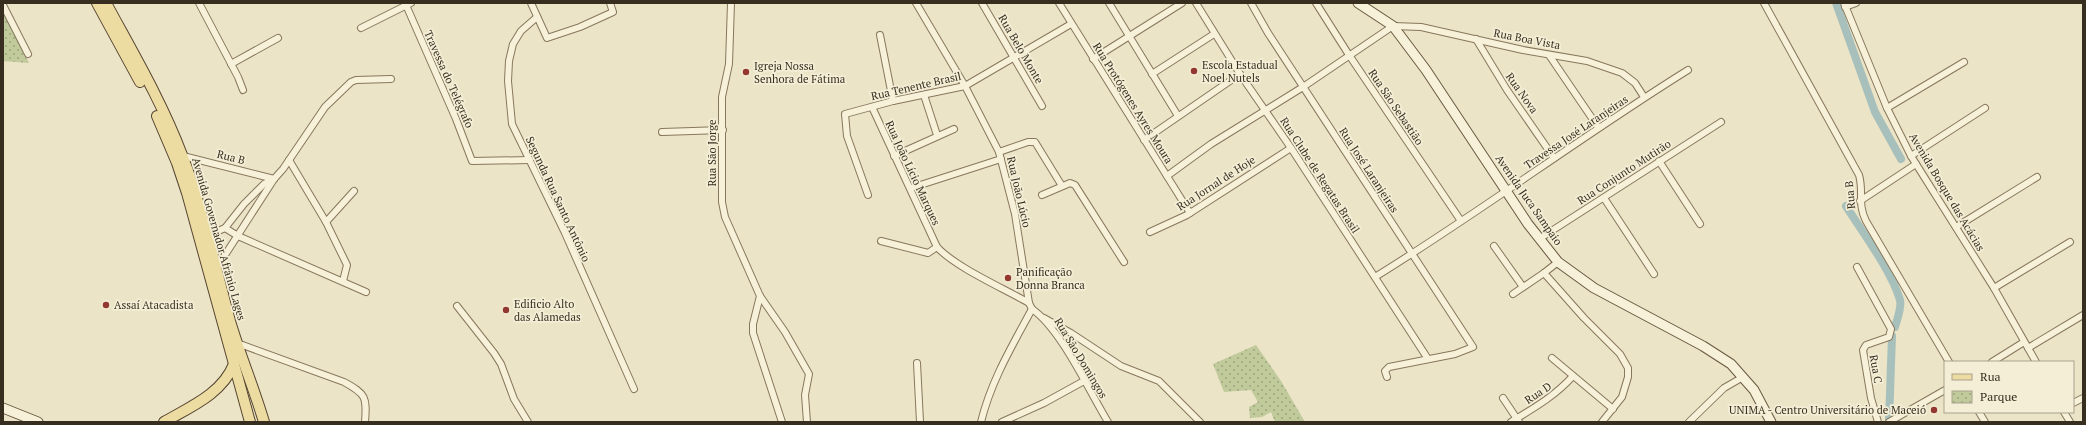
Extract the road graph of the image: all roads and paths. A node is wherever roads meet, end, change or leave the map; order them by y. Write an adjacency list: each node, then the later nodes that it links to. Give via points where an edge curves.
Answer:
1 (97, 3): 123 (main road, Avenida Governador Afrânio Lages, via 145,90 178,163)
2 (106, 3): 62 (main road, Avenida Governador Afrânio Lages, via 151,87)
3 (199, 3): 36 (street)
4 (531, 3): 21 (street)
5 (610, 3): 21 (street, via 613,12 547,38)
6 (731, 3): 56 (street, Rua São Jorge, via 729,64 722,97)
7 (916, 3): 41 (street)
8 (982, 3): 33 (street, Rua Belo Monte)
9 (1058, 3): 22 (street, Rua Protógenes Ayres Moura)
10 (1109, 3): 27 (street)
11 (1182, 3): 27 (street)
12 (1196, 3): 25 (street, Rua Clube de Regatas Brasil)
13 (1251, 3): 42 (street, Rua José Laranjeiras)
14 (1316, 3): 31 (street, Rua São Sebastião)
15 (1358, 3): 23 (main road, Avenida Juca Sampaio)
16 (1764, 3): 81 (street, Rua B, via 1851,158 1862,183)
17 (1856, 3): 20 (street)
18 (408, 4): 24 (street); 68 (street, Travessa do Telégrafo, via 472,161)
19 (3, 5): 30 (street)
20 (1845, 5): 49 (street, Avenida Bosque das Acácias)
21 (537, 17): 68 (street, Segunda Rua Santo Antônio, via 521,31 514,44 509,61 508,81 512,124)
22 (1071, 24): 33 (street, Rua Tenente Brasil); 34 (street, Rua Protógenes Ayres Moura)
23 (1393, 26): 29 (street, Rua Boa Vista, via 1415,26); 31 (street); 77 (main road, Avenida Juca Sampaio, via 1426,70)
24 (361, 28)
25 (1214, 34): 38 (street); 39 (street, Rua Clube de Regatas Brasil)
26 (880, 35): 46 (street)
27 (1129, 35): 34 (street); 38 (street)
28 (278, 38): 36 (street)
29 (1476, 39): 32 (street, Rua Boa Vista); 65 (street, Rua Nova, via 1507,90)
30 (28, 54)
31 (1348, 55): 42 (street); 84 (street, Rua São Sebastião)
32 (1549, 55): 45 (street, Rua Boa Vista, via 1587,61 1622,73 1635,84); 54 (street)
33 (1016, 58): 41 (street, Rua Tenente Brasil); 48 (street, Rua Belo Monte)
34 (1093, 59): 59 (street, Rua Protógenes Ayres Moura)
35 (1964, 62): 49 (street)
36 (231, 64): 43 (street)
37 (1688, 70): 45 (street, Travessa José Laranjeiras)
38 (1152, 74): 52 (street)
39 (1240, 74): 51 (street, Rua Clube de Regatas Brasil); 52 (street)
40 (390, 79): 67 (street, via 351,82 325,107)
41 (965, 86): 44 (street, Rua Tenente Brasil); 61 (street, Rua João Lúcio)
42 (1303, 87): 51 (street); 96 (street, Rua José Laranjeiras)
43 (243, 90)
44 (924, 95): 46 (street, Rua Tenente Brasil); 58 (street)
45 (1644, 98): 54 (street, Travessa José Laranjeiras)
46 (893, 101): 47 (street, Rua Tenente Brasil)
47 (872, 106): 63 (street, Rua João Lício Marques); 78 (street, Rua Tenente Brasil, via 845,114 847,136)
48 (1042, 106)
49 (1887, 108): 64 (street, Avenida Bosque das Acácias)
50 (1985, 108): 64 (street)
51 (1265, 110): 60 (street, Rua Clube de Regatas Brasil); 71 (street, via 1210,144)
52 (1178, 116): 59 (street)
53 (1721, 122): 69 (street, Rua Conjunto Mutirão)
54 (1598, 127): 65 (street, Travessa José Laranjeiras)
55 (954, 129): 58 (street)
56 (723, 130): 57 (street); 109 (street, Rua São Jorge, via 722,202 725,217)
57 (662, 132)
58 (937, 135): 63 (street)
59 (1144, 140): 71 (street, Rua Protógenes Ayres Moura)
60 (1291, 148): 82 (street, Rua Jornal de Hoje); 103 (street, Rua Clube de Regatas Brasil)
61 (999, 152): 66 (street, Rua João Lúcio); 74 (street, via 1035,142)
62 (183, 156): 73 (street, Rua B); 89 (main road, Avenida Governador Afrânio Lages)
63 (894, 156): 75 (street, Rua João Lício Marques)
64 (1911, 156): 70 (street, Avenida Bosque das Acácias)
65 (1554, 158): 77 (street, Travessa José Laranjeiras)
66 (1001, 159): 75 (street); 110 (street, Rua João Lúcio, via 1015,214)
67 (289, 160): 73 (street); 83 (street)
68 (530, 160): 129 (street, Segunda Rua Santo Antônio)
69 (1659, 161): 80 (street, Rua Conjunto Mutirão); 85 (street)
70 (1916, 164): 81 (street); 86 (street, Avenida Bosque das Acácias)
71 (1167, 176): 82 (street, Rua Protógenes Ayres Moura)
72 (2038, 177): 86 (street)
73 (274, 179): 87 (street, via 264,184); 90 (street)
74 (1062, 186): 79 (street); 97 (street, via 1070,183 1077,187)
75 (911, 188): 95 (street, Rua João Lício Marques)
76 (354, 191): 83 (street)
77 (1506, 192): 84 (street, Travessa José Laranjeiras); 91 (main road, Avenida Juca Sampaio)
78 (868, 195)
79 (1042, 195)
80 (1604, 198): 91 (street, Rua Conjunto Mutirão); 102 (street)
81 (1860, 201): 119 (street, Rua B, via 1861,212 1877,243)
82 (1190, 213): 88 (street, Rua Jornal de Hoje)
83 (326, 222): 104 (street, via 347,265)
84 (1461, 222): 96 (street, Travessa José Laranjeiras)
85 (1700, 224)
86 (1956, 227): 106 (street, Avenida Bosque das Acácias)
87 (225, 228): 89 (street); 90 (street)
88 (1150, 232)
89 (207, 236): 100 (main road, Avenida Governador Afrânio Lages)
90 (238, 236): 100 (street); 104 (street)
91 (1539, 239): 98 (main road, Avenida Juca Sampaio)
92 (881, 241): 95 (street, via 928,252)
93 (2070, 242): 106 (street)
94 (1494, 246): 105 (street)
95 (937, 247): 110 (street, via 943,254)
96 (1412, 254): 103 (street, Travessa José Laranjeiras); 118 (street, Rua José Laranjeiras, via 1473,347 1456,354)
97 (1124, 262)
98 (1558, 262): 101 (street); 126 (main road, Avenida Juca Sampaio, via 1594,288 1718,354)
99 (1857, 268): 157 (street, Rua C, via 1890,326 1891,336 1866,345 1863,350)
100 (216, 269): 115 (main road, Avenida Governador Afrânio Lages)
101 (1544, 273): 105 (street); 135 (street, via 1625,361 1628,377 1622,396)
102 (1654, 274)
103 (1375, 277): 118 (street, Rua Clube de Regatas Brasil)
104 (342, 281): 107 (street)
105 (1523, 288): 108 (street)
106 (1994, 288): 116 (street, Avenida Bosque das Acácias)
107 (366, 292)
108 (1513, 294)
109 (760, 296): 147 (street, via 753,333); 148 (street, Rua São Jorge, via 785,332 809,374 805,395)
110 (1030, 303): 112 (street, Rua João Lúcio)
111 (457, 306): 146 (street, via 501,364 514,399)
112 (1032, 310): 114 (street, Rua São Domingos); 150 (street, via 1002,364 986,402)
113 (2083, 314): 116 (street)
114 (1044, 318): 127 (street, Rua São Domingos); 153 (street, via 1072,333 1121,366 1159,381)
115 (236, 343): 128 (main road); 144 (main road, Avenida Governador Afrânio Lages); 145 (street, via 358,389 365,398)
116 (2026, 345): 120 (street); 121 (street, Avenida Bosque das Acácias)
117 (1552, 358): 124 (street)
118 (1428, 359): 125 (street, via 1388,368 1385,371)
119 (1948, 361)
120 (1994, 361)
121 (2035, 361)
122 (917, 363): 149 (street)
123 (234, 364): 128 (main road, Avenida Governador Afrânio Lages); 141 (main road, via 228,378 216,390)
124 (1573, 376): 135 (street); 138 (street, Rua D, via 1561,389)
125 (1387, 377)
126 (1743, 377): 155 (street, via 1724,388); 156 (main road, Avenida Juca Sampaio, via 1754,390)
127 (1084, 381): 151 (street); 152 (street, Rua São Domingos)
128 (244, 387): 142 (main road); 143 (main road)
129 (634, 389)
130 (1944, 391): 139 (street)
131 (1503, 398): 138 (street)
132 (2083, 398): 133 (street)
133 (2074, 402)
134 (3, 408): 140 (main road)
135 (1613, 409): 154 (street)
136 (1980, 413): 158 (street)
137 (2065, 413): 159 (street)
138 (1516, 421)
139 (1892, 421)
140 (38, 422)
141 (164, 422)
142 (250, 422)
143 (258, 422)
144 (264, 422)
145 (365, 422)
146 (528, 422)
147 (782, 422)
148 (807, 422)
149 (920, 422)
150 (981, 422)
151 (1002, 422)
152 (1108, 422)
153 (1200, 422)
154 (1602, 422)
155 (1689, 422)
156 (1771, 422)
157 (1878, 422)
158 (1985, 422)
159 (2070, 422)

